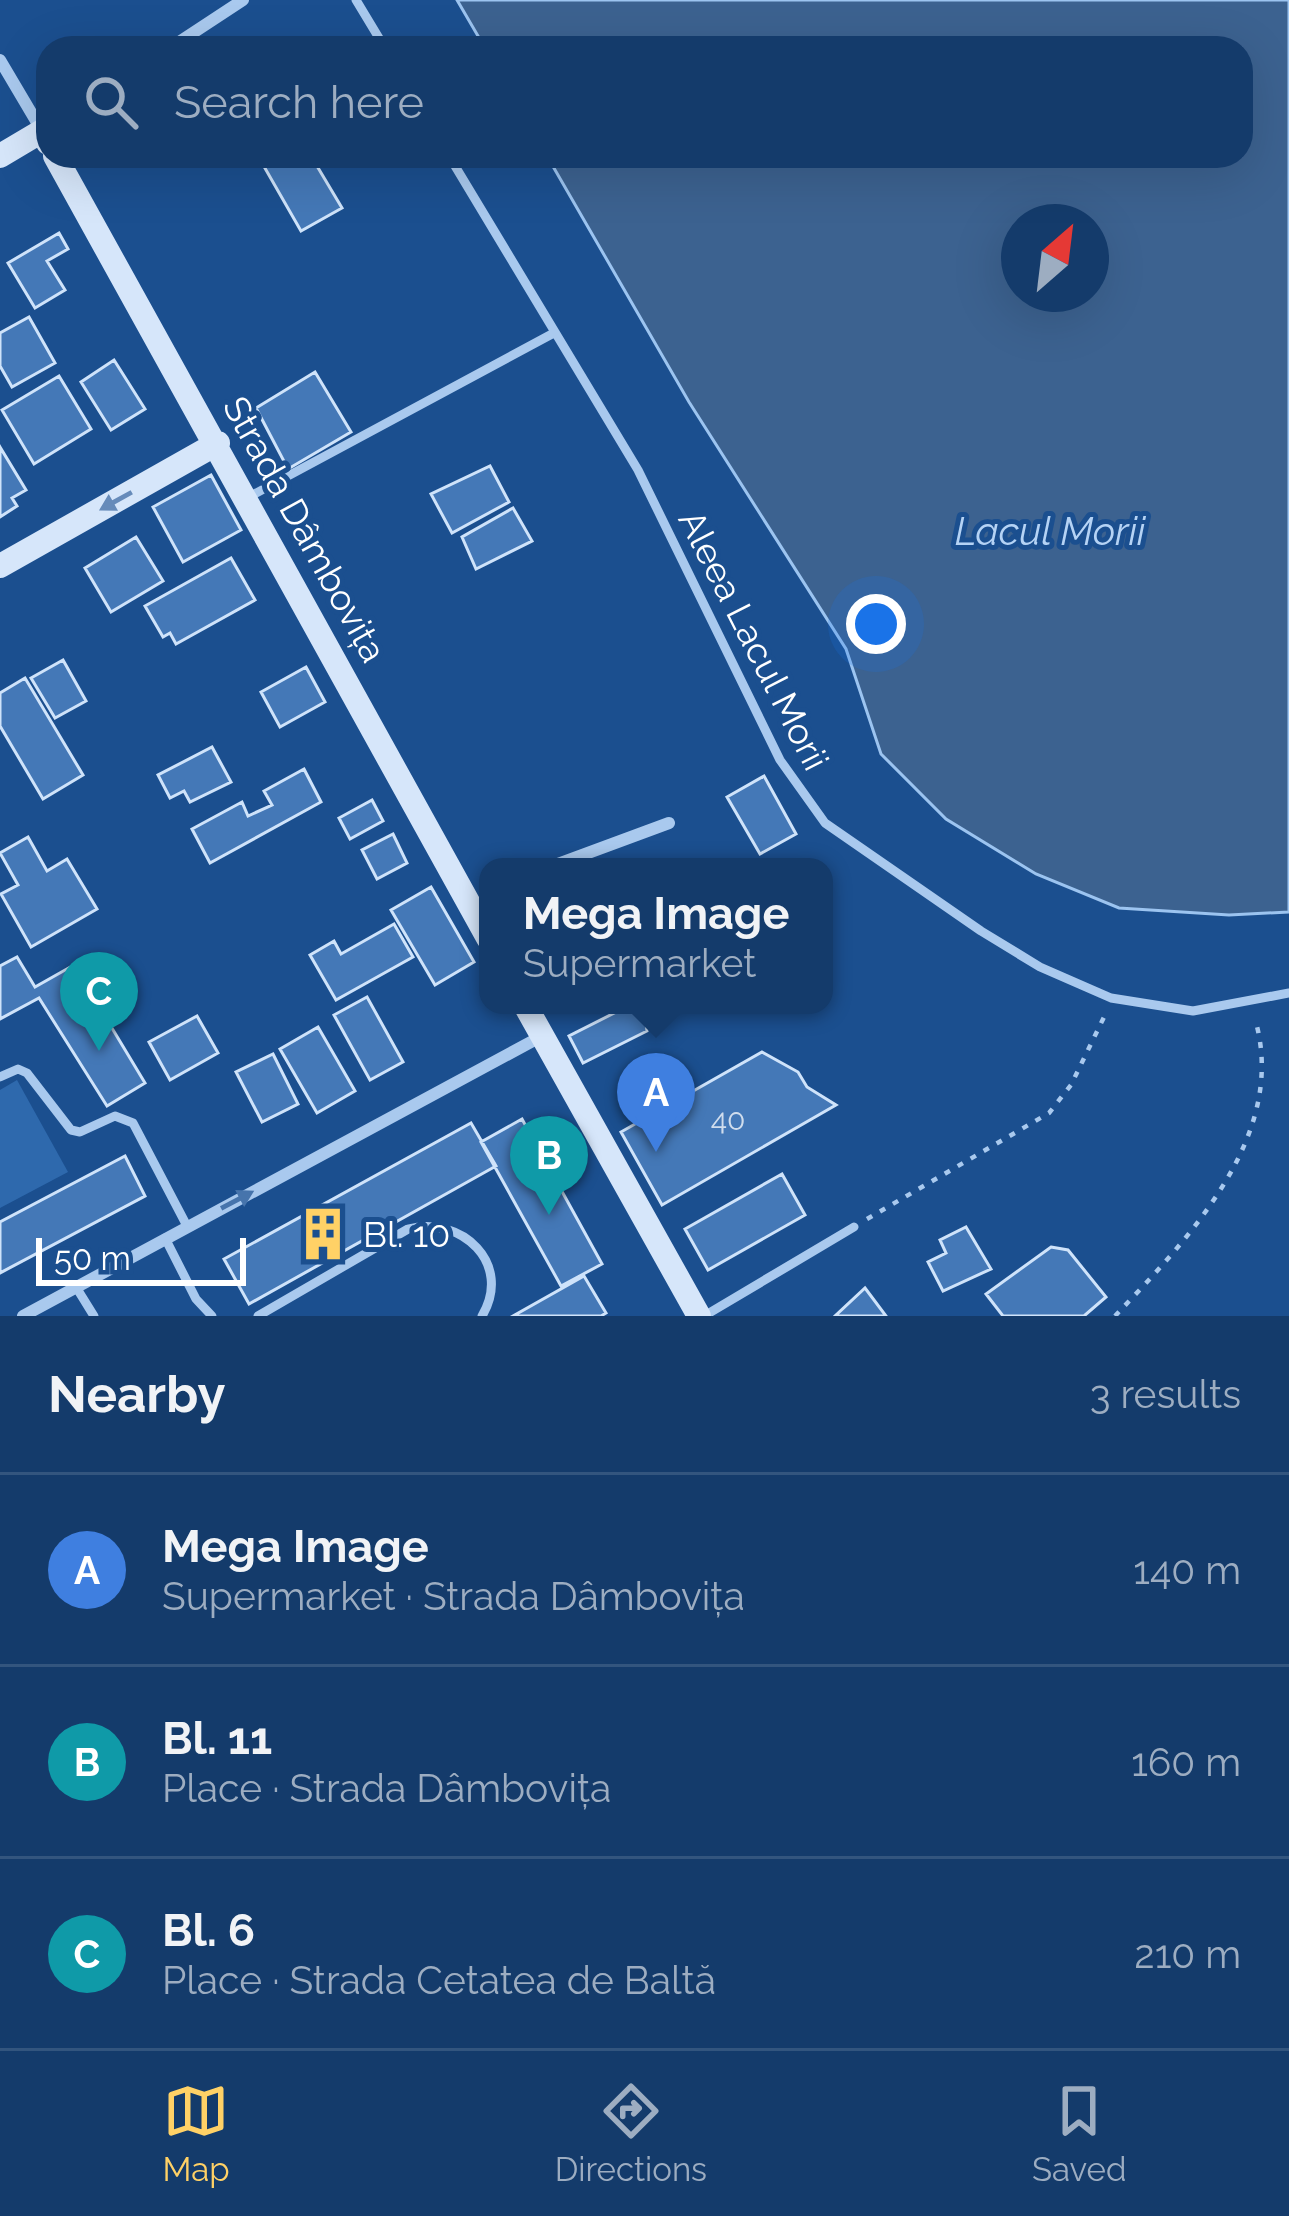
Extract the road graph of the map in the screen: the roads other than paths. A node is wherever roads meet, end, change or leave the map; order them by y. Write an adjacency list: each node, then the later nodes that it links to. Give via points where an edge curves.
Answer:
1 (243, 0): 3 (street)
2 (356, 0): 4 (lane)
3 (188, 36)
4 (378, 36)
5 (0, 60): 6 (street)
6 (36, 118)
7 (36, 139): 8 (street)
8 (0, 156)
9 (63, 168): 12 (street, Strada Dâmbovița)
10 (456, 168): 11 (lane, Aleea Lacul Morii)
11 (552, 334): 13 (lane); 18 (lane, Aleea Lacul Morii, via 638,470 780,760 825,823 980,931 1111,998 1179,1011)
12 (218, 443): 13 (street, Strada Dâmbovița); 14 (street, one-way to 14)
13 (248, 498): 17 (street, Strada Dâmbovița)
14 (0, 566)
15 (669, 823): 16 (street)
16 (574, 858)
17 (477, 894)
18 (1289, 993)
19 (530, 1014): 20 (street)
20 (542, 1036): 22 (street, one-way to 20); 31 (street)
21 (0, 1077): 22 (lane, via 28,1073 70,1130 115,1116 133,1123)
22 (188, 1226): 24 (street)
23 (854, 1227): 31 (lane)
24 (166, 1238): 25 (street); 28 (lane)
25 (76, 1287): 26 (street); 27 (lane)
26 (23, 1316)
27 (94, 1316)
28 (212, 1316)
29 (258, 1316): 30 (lane, via 428,1224 465,1235 483,1257 492,1281)
30 (482, 1316)
31 (702, 1316)

